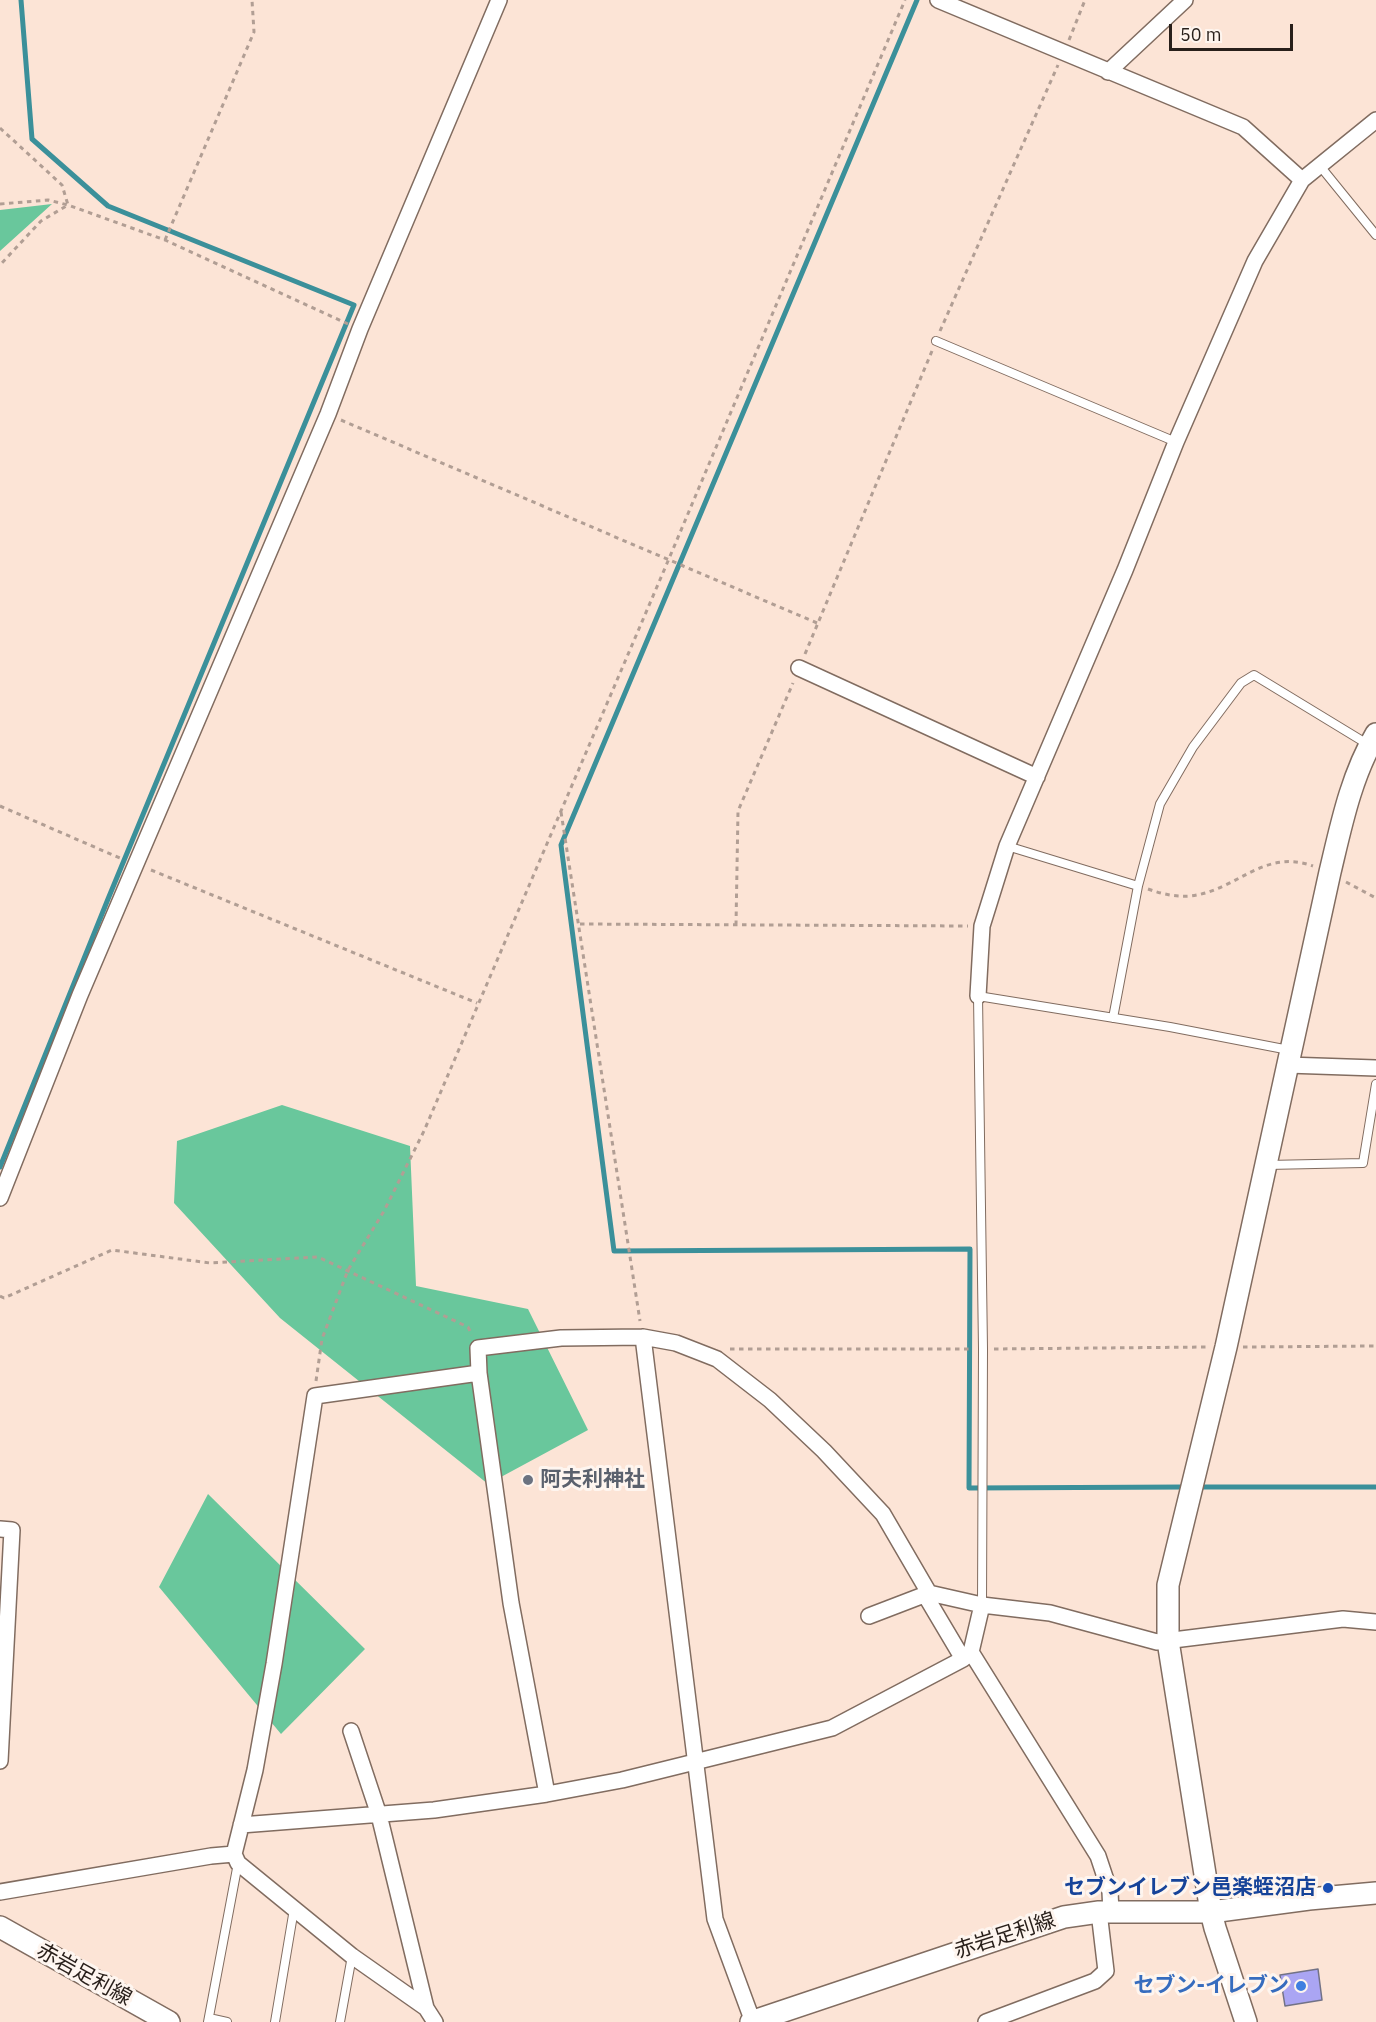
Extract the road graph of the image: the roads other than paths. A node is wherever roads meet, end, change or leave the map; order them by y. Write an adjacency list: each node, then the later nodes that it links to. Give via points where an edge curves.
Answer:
1 (499, 0): 22 (street, via 328,414 80,995)
2 (938, 0): 4 (street)
3 (1185, 0): 4 (street)
4 (1108, 72): 7 (street, via 1243,127)
5 (1376, 120): 6 (street)
6 (1320, 166): 7 (street); 8 (lane)
7 (1302, 180): 10 (street, via 1255,261)
8 (1376, 235)
9 (936, 341): 10 (lane)
10 (1176, 442): 13 (street)
11 (799, 668): 13 (street)
12 (1373, 740): 15 (lane, via 1254,675 1241,683 1193,747 1160,804); 18 (street, via 1349,797)
13 (1036, 777): 14 (street)
14 (1007, 846): 15 (lane); 16 (street, via 982,926)
15 (1138, 886): 17 (lane)
16 (978, 996): 17 (lane); 27 (lane)
17 (1113, 1018): 18 (lane)
18 (1289, 1058): 19 (street); 21 (street)
19 (1376, 1068)
20 (1376, 1084): 21 (lane, via 1363,1163)
21 (1265, 1166): 30 (street, via 1168,1585)
22 (0, 1198)
23 (643, 1337): 24 (street, via 561,1338 478,1348); 26 (street, via 676,1343 717,1359 770,1400 824,1450 883,1514); 34 (street)
24 (479, 1373): 35 (street, via 511,1603); 37 (street, via 315,1396 274,1664)
25 (0, 1529): 33 (street, via 12,1530)
26 (927, 1594): 27 (street); 28 (street); 31 (street)
27 (982, 1605): 30 (street, via 1050,1614 1157,1642); 31 (street)
28 (869, 1616)
29 (1376, 1622): 30 (street, via 1343,1619)
30 (1168, 1641): 43 (street)
31 (967, 1656): 34 (street, via 832,1728); 42 (street, via 1098,1856 1110,1892)
32 (351, 1731): 36 (street)
33 (0, 1761)
34 (696, 1762): 35 (street); 53 (street, via 715,1918)
35 (547, 1794): 36 (street)
36 (379, 1815): 37 (street); 46 (street)
37 (241, 1825): 38 (street)
38 (236, 1858): 39 (street); 41 (street); 47 (lane)
39 (0, 1892)
40 (1376, 1893): 43 (street, 赤岩足利線)
41 (294, 1907): 45 (street); 50 (lane)
42 (1105, 1912): 43 (street, 赤岩足利線); 53 (street, 赤岩足利線, via 1041,1923); 54 (street, via 1106,1971 1095,1981)
43 (1211, 1912): 55 (street)
44 (0, 1927): 48 (street, 赤岩足利線)
45 (352, 1956): 46 (street); 51 (lane)
46 (426, 2008): 52 (street)
47 (208, 2020): 49 (lane)
48 (169, 2022)
49 (227, 2022)
50 (275, 2022)
51 (340, 2022)
52 (435, 2022)
53 (752, 2022)
54 (986, 2022)
55 (1246, 2022)

